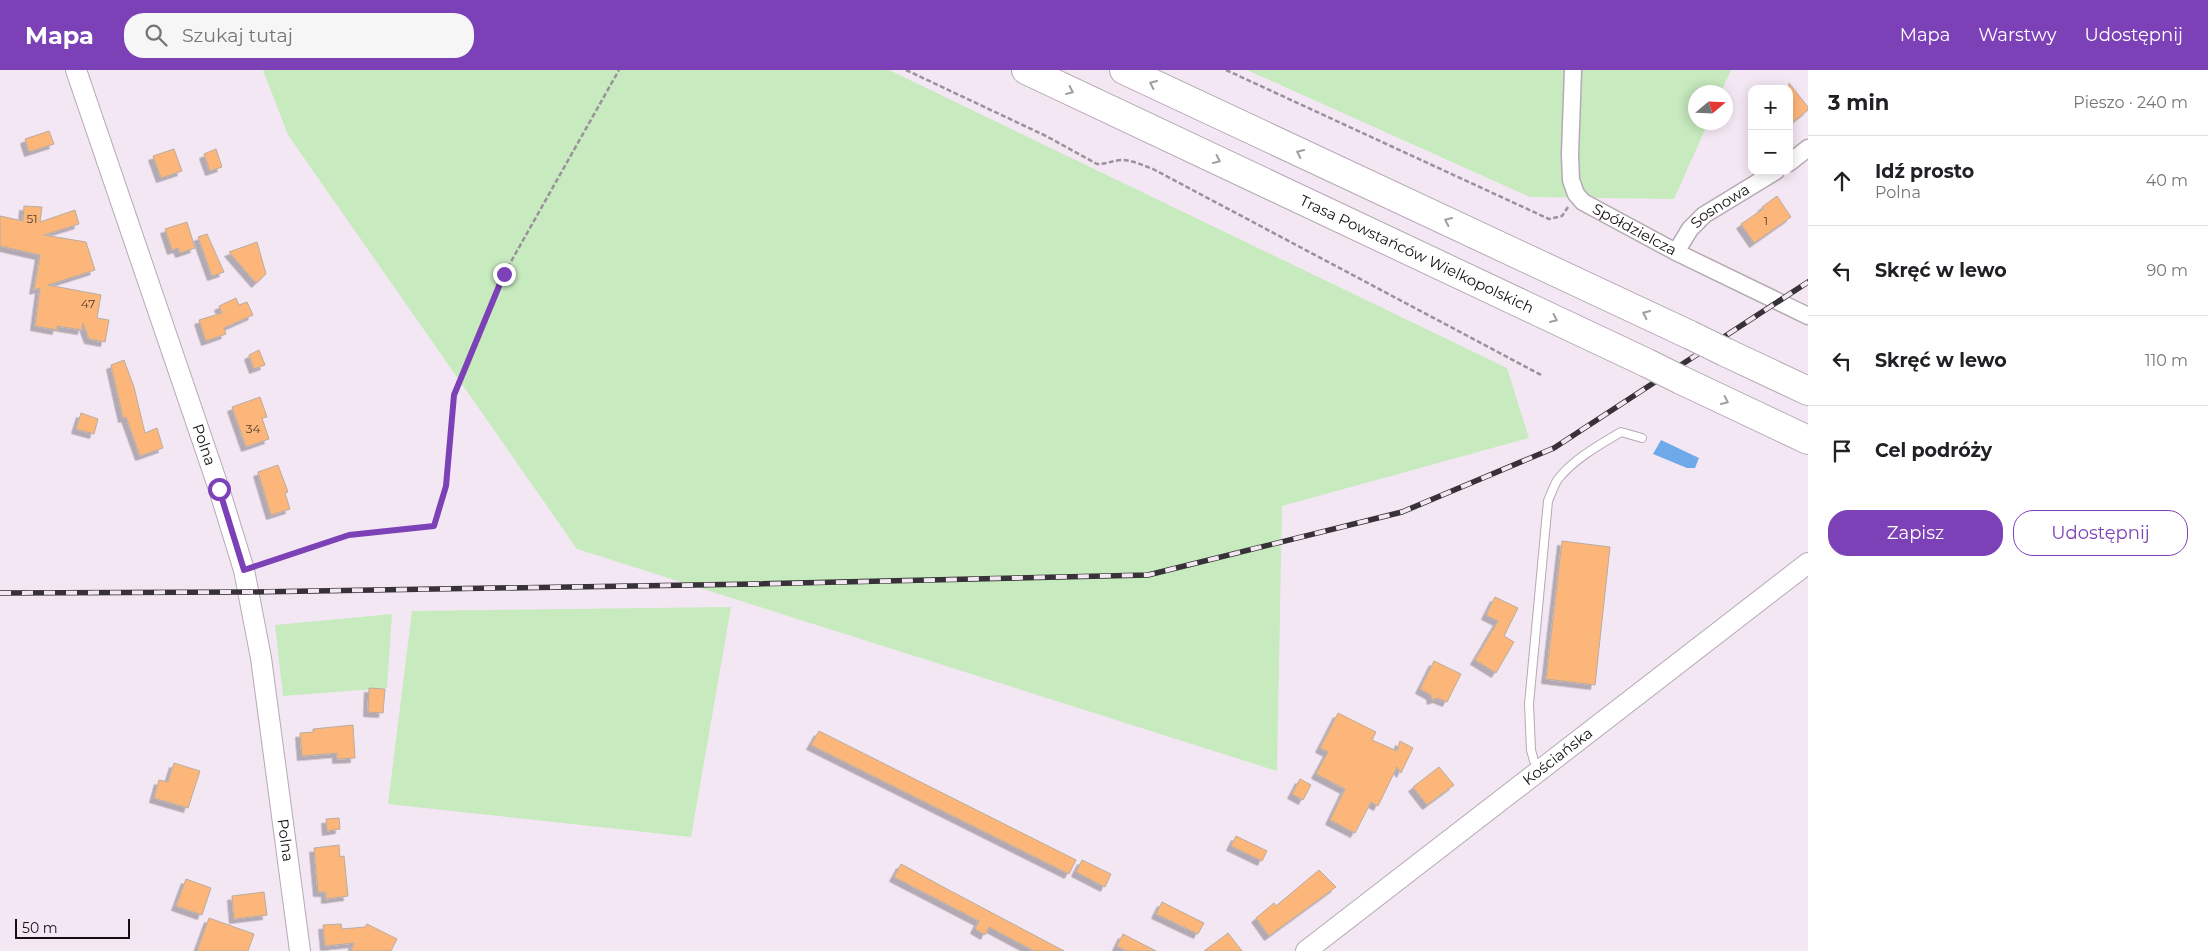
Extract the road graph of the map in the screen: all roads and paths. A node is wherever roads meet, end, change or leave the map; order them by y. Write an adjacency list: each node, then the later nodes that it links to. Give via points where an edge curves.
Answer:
1 (76, 70): 19 (street, Polna)
2 (619, 70): 19 (path, via 504,274 454,395 446,486 434,526 349,535)
3 (906, 70): 14 (path, via 1046,136 1097,164 1132,161 1152,169)
4 (1026, 70): 17 (highway, Trasa Powstańców Wielkopolskich, one-way to 17, bridge)
5 (1124, 70): 15 (highway, one-way to 5, bridge)
6 (1226, 70): 11 (path, via 1550,219 1562,216)
7 (1573, 70): 11 (street, Spółdzielcza, via 1570,154 1571,180)
8 (1808, 148): 9 (street)
9 (1793, 160)
10 (1769, 175): 12 (street, Sosnowa, via 1704,215 1690,229)
11 (1576, 194): 12 (street, Spółdzielcza, via 1604,215)
12 (1676, 252): 13 (street, Spółdzielcza)
13 (1808, 316)
14 (1543, 376)
15 (1808, 391)
16 (1642, 438): 20 (lane, via 1620,432 1595,448 1557,480 1548,500 1529,704 1531,750)
17 (1808, 440)
18 (1808, 563): 20 (street, Kościańska)
19 (244, 570): 21 (street, Polna, via 262,665)
20 (1541, 770): 22 (street, Kościańska)
21 (300, 951)
22 (1306, 951)

